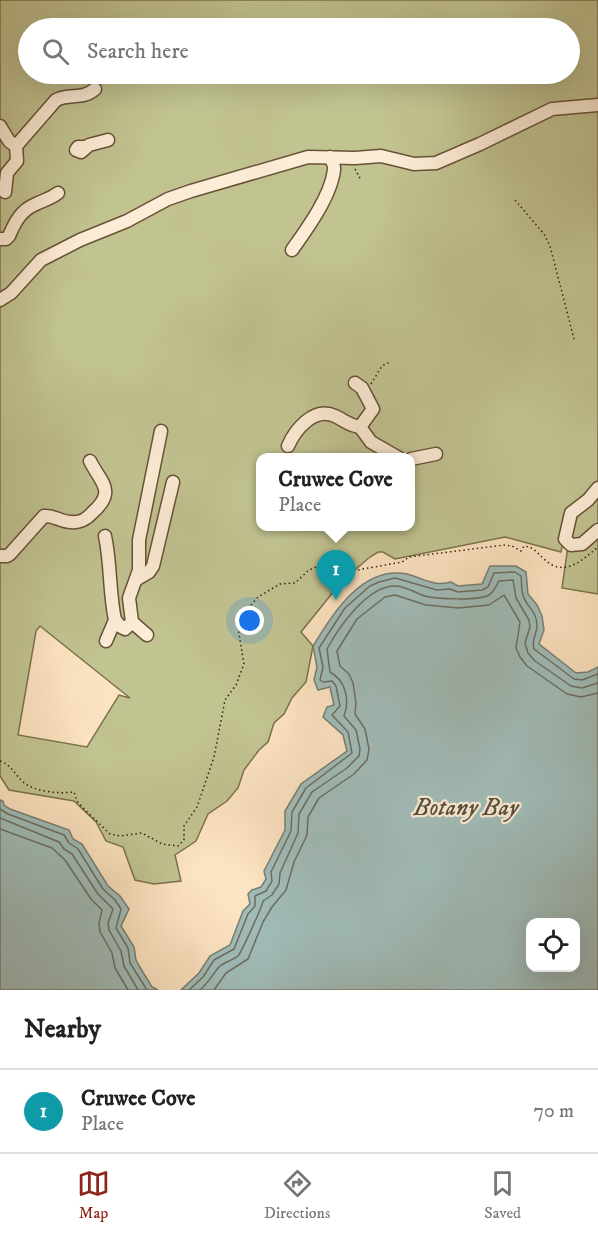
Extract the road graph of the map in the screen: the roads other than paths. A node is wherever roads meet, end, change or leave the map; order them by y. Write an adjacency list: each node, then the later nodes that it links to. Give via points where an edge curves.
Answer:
1 (95, 90): 5 (lane, via 56,100)
2 (594, 107): 7 (lane, via 552,109 436,163 414,164 381,156)
3 (0, 126): 5 (lane)
4 (108, 140): 6 (lane)
5 (15, 146): 8 (lane, via 17,161 7,173)
6 (86, 147)
7 (330, 157): 11 (lane, via 334,171 328,189 316,217); 12 (lane, via 291,160 168,199 41,260)
8 (5, 192)
9 (58, 193): 10 (lane, via 19,215 9,236)
10 (0, 239)
11 (292, 250)
12 (0, 300)
13 (355, 383): 14 (lane, via 373,407)
14 (360, 427): 16 (lane, via 320,414 299,428); 17 (lane, via 371,442)
15 (161, 431): 26 (lane, via 139,540)
16 (288, 446)
17 (390, 453)
18 (436, 454): 19 (lane)
19 (415, 458)
20 (90, 461): 25 (lane, via 104,485 105,497 100,506 77,522 44,516 10,554)
21 (173, 482): 26 (lane, via 153,566)
22 (598, 488): 23 (lane, via 571,513 565,539 571,545 579,545)
23 (598, 530)
24 (105, 536): 27 (lane)
25 (0, 556)
26 (137, 579): 28 (lane, via 129,598)
27 (115, 620): 28 (lane, via 125,629); 30 (lane)
28 (132, 622): 29 (lane)
29 (147, 635)
30 (106, 641)

